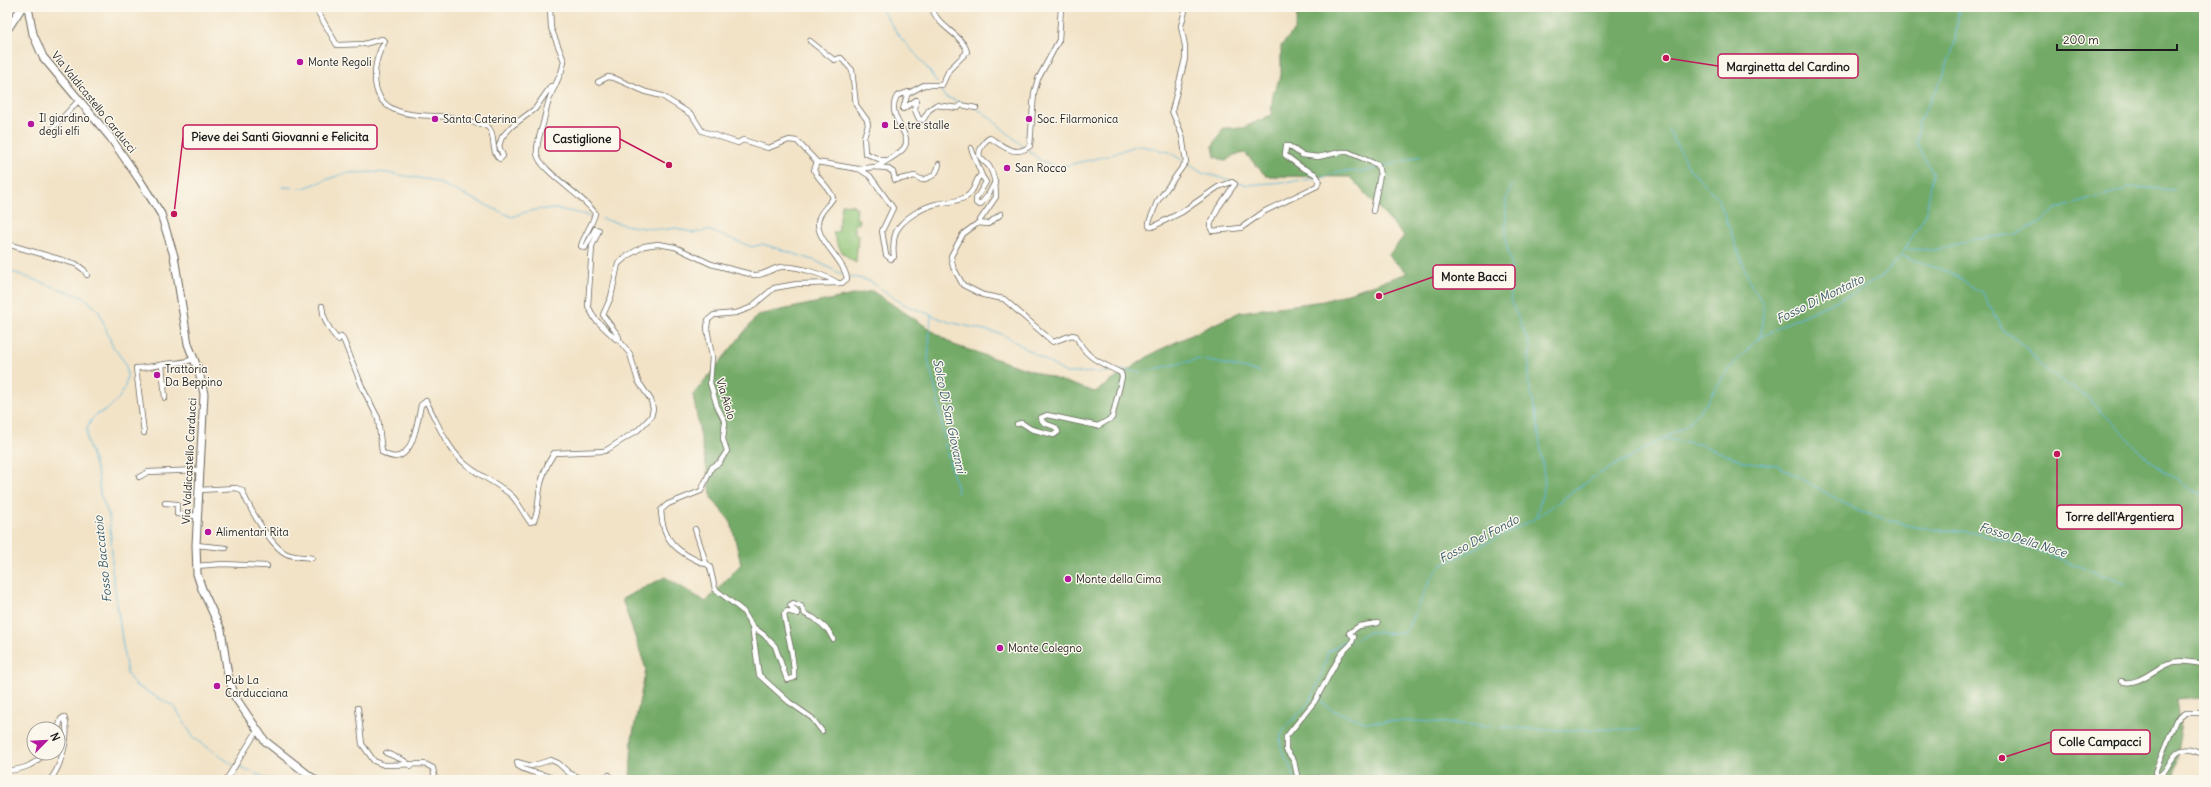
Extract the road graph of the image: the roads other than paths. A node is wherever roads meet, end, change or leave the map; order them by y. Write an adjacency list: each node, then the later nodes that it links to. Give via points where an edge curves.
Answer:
1 (22, 7): 8 (street)
2 (28, 7): 13 (street, Via Valdicastello Carducci, via 39,50)
3 (315, 7): 11 (street, via 337,45 364,44 384,39 374,76 380,95 387,105 404,113 449,117 485,125 491,131 496,154 500,159 503,156 499,146 500,140 506,131 535,109 551,86)
4 (550, 7): 11 (street, via 551,28 564,61)
5 (932, 7): 12 (street, via 938,20 965,46 967,52 949,70 942,85 924,85)
6 (1061, 7): 23 (street, via 1059,40 1038,79 1034,94 1030,146 1020,152 1014,152 990,138 979,152)
7 (1186, 7): 24 (street, via 1181,26 1185,59 1172,111 1182,135 1186,162 1157,202 1149,226 1152,227 1182,212 1214,189 1232,182 1235,184 1234,189 1221,202 1210,225 1212,231 1241,228 1265,211 1305,194 1317,186 1319,180 1316,174 1285,155 1286,146 1302,155 1318,157 1348,152 1378,165 1380,175)
8 (7, 30)
9 (810, 42): 17 (street, via 834,60 841,58 852,70 856,105 867,120 868,126 864,137 865,153)
10 (598, 82): 18 (street, via 603,78 614,78 662,96 692,115 702,131 738,144 743,140 768,148 789,140 797,140)
11 (555, 86): 31 (street, via 538,139 537,154 541,164 595,213 581,246 585,248 591,233 595,229 599,230 592,246 588,306 595,319)
12 (909, 93): 14 (street, via 903,109 916,100 916,114 923,120 929,110 936,105 958,108 961,105 968,105); 17 (street, via 897,96 893,108 907,142 904,148)
13 (79, 100): 15 (street); 32 (street, Via Valdicastello Carducci, via 124,156 161,214 174,256 184,324)
14 (976, 108)
15 (53, 128)
16 (971, 148): 22 (street)
17 (885, 160): 20 (street)
18 (817, 162): 21 (street); 29 (street, via 814,170 828,187 833,198 819,217 819,231 846,273 847,279)
19 (939, 164): 20 (street, via 936,174 922,180 915,176 895,180 891,169)
20 (877, 166): 21 (street)
21 (858, 169): 22 (street, via 870,176 893,208 882,231 886,255 891,259 894,257 893,244 900,226 928,207 964,198 973,193 978,177)
22 (982, 176): 23 (street, via 986,182 976,199 977,205 985,201)
23 (995, 182): 26 (street, via 994,202)
24 (1373, 211)
25 (1002, 214): 26 (street, via 988,224)
26 (978, 223): 37 (street, via 963,234 951,256 953,267 963,285 983,295 1004,298 1053,342 1076,336 1085,353 1121,373 1122,377 1112,418 1098,426 1047,415 1040,418 1044,423 1056,427 1058,432 1054,435 1031,429 1022,423)
27 (7, 244): 28 (street, via 76,264)
28 (86, 275)
29 (838, 283): 31 (street, via 828,276 797,268 780,267 760,275 746,273 712,264 675,247 658,244 644,246 626,256 618,264 611,297 604,312 604,317); 48 (street, Via Aiolo, via 797,284 774,288 750,308 736,313 714,314 708,320 712,357 710,383 725,422 723,439 727,451 719,463 712,467 701,491 668,504 662,510 663,528 671,542 694,559)
30 (322, 306): 31 (street, via 323,317 332,333 338,340 341,336 344,341 363,390 378,418 382,452 396,457 409,449 414,440 422,405 426,401 446,441 461,460 472,471 513,497 530,522 534,521 538,512 539,493 554,452 604,451 638,430 651,417 651,400 638,381 630,354)
31 (619, 340)
32 (193, 359): 33 (street, via 184,363); 39 (street, Via Valdicastello Carducci, via 204,394)
33 (162, 365): 34 (street); 38 (street, via 136,368)
34 (164, 384): 35 (street); 36 (street)
35 (173, 384)
36 (165, 398)
37 (1017, 424)
38 (144, 433)
39 (200, 470): 40 (street, via 148,472); 41 (street, Via Valdicastello Carducci)
40 (139, 477)
41 (198, 490): 43 (street, Via Valdicastello Carducci); 47 (street, via 242,490 253,514 286,553)
42 (165, 503): 43 (street, via 177,504 177,514)
43 (197, 516): 45 (street, Via Valdicastello Carducci)
44 (696, 529): 48 (street)
45 (196, 545): 46 (street); 49 (street, Via Valdicastello Carducci)
46 (226, 548)
47 (312, 558)
48 (706, 563): 52 (street, via 710,567 715,589 743,611)
49 (196, 566): 50 (street); 60 (street, Via Valdicastello Carducci, via 202,589 221,630 228,675 235,697)
50 (267, 566)
51 (1378, 623): 76 (street, via 1353,629 1349,633 1354,639 1341,654 1315,701 1286,737 1286,750 1294,761)
52 (752, 626): 53 (street, via 775,646 787,680 794,678 794,674 784,614 798,614 790,605 793,603 801,606 805,614 828,630); 61 (street, via 759,675 789,702 812,718)
53 (833, 639)
54 (2204, 664): 55 (street, via 2170,662 2134,681)
55 (2121, 681)
56 (358, 708): 66 (street, via 362,744 374,761 384,765)
57 (2204, 713): 63 (street, via 2186,713 2176,720 2155,772 2156,776 2163,773 2180,750 2190,749)
58 (60, 721): 59 (street, via 64,717)
59 (66, 721)
60 (257, 731): 70 (street); 71 (street, Via Valdicastello Carducci, via 265,741)
61 (822, 731)
62 (386, 753): 66 (street)
63 (2204, 755)
64 (37, 761): 67 (street, via 26,769)
65 (60, 761): 69 (street, via 57,772)
66 (411, 766): 72 (street, via 426,764 433,768)
67 (7, 772)
68 (609, 775): 75 (street)
69 (50, 780)
70 (226, 780)
71 (315, 780)
72 (435, 780)
73 (555, 780): 74 (street, via 549,776 528,772 518,766 517,762 530,766 551,760 569,773)
74 (585, 780)
75 (600, 780)
76 (1298, 780)

